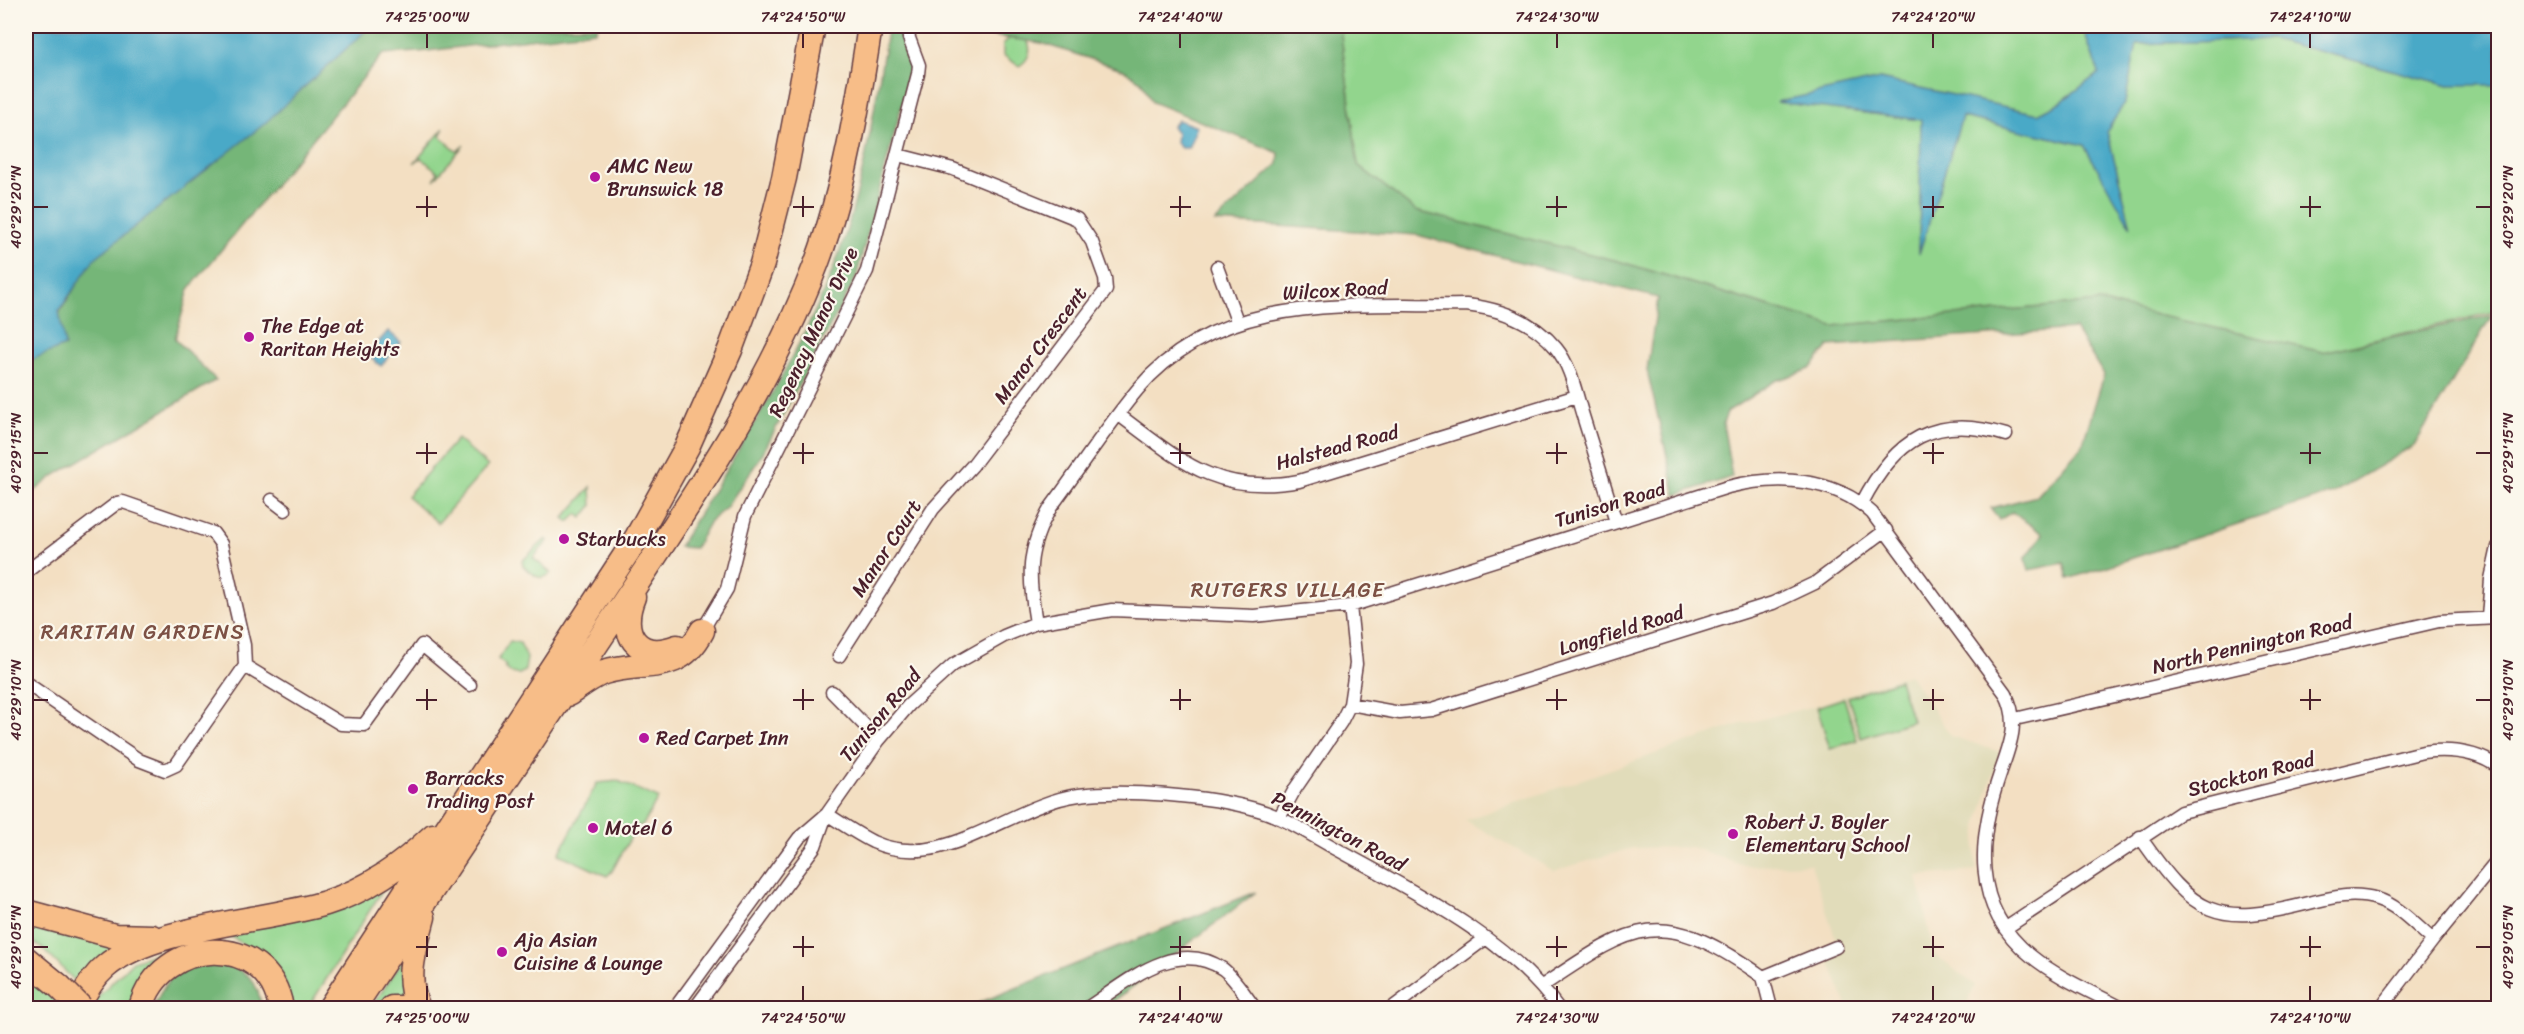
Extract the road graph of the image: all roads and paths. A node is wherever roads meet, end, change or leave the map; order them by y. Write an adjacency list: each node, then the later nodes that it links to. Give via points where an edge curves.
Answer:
1 (813, 26): 34 (highway, via 784,178 762,264 730,350 687,447 636,539)
2 (870, 26): 18 (highway, via 847,157 834,208 799,307 746,407)
3 (909, 38): 4 (street, Regency Manor Drive, via 919,65)
4 (898, 155): 10 (street, Manor Crescent, via 952,169 1077,219 1092,242 1105,278 1106,290); 22 (street, Regency Manor Drive, via 867,271 745,516 730,581)
5 (1217, 267): 6 (street)
6 (1237, 321): 7 (street, Wilcox Road, via 1301,308 1494,308 1533,328 1557,349); 8 (street, Wilcox Road, via 1196,342 1164,365 1138,389)
7 (1576, 396): 8 (street, Halstead Road, via 1277,485 1253,485 1205,475); 14 (street, Wilcox Road)
8 (1119, 415): 21 (street, Wilcox Road, via 1051,507 1034,540 1029,570)
9 (2006, 435): 12 (street, via 1979,426 1960,426 1911,440 1875,482)
10 (972, 466): 23 (street, Manor Court, via 933,509)
11 (272, 500): 13 (street)
12 (1862, 504): 14 (street, Tunison Road, via 1841,492 1808,482 1759,481); 15 (street, Tunison Road)
13 (285, 510)
14 (1616, 522): 19 (street, Tunison Road)
15 (1886, 530): 29 (street, Longfield Road, via 1815,583 1773,603 1431,710 1400,713); 30 (street, Tunison Road, via 2005,693)
16 (2499, 547): 20 (street, via 2491,579)
17 (26, 572): 24 (street, via 117,503 213,533 221,544 244,645)
18 (640, 579): 22 (highway, via 627,621 636,644 643,649 663,651); 28 (highway)
19 (1350, 606): 21 (street, Tunison Road, via 1254,616 1112,610); 29 (street, via 1356,664)
20 (2494, 618): 30 (street, North Pennington Road, via 2439,621)
21 (1036, 623): 31 (street, Tunison Road, via 953,665 929,684)
22 (702, 631): 28 (highway, via 689,651 674,660 659,666 605,672)
23 (838, 656)
24 (245, 666): 25 (street, via 176,765 165,770 139,760); 26 (street, via 341,724 364,725 422,645)
25 (26, 683)
26 (470, 685)
27 (832, 692): 31 (street)
28 (559, 701): 38 (highway)
29 (1350, 704): 35 (street)
30 (2015, 719): 40 (street, via 1987,818 1983,856 1988,892)
31 (879, 740): 33 (street, Tunison Road)
32 (2499, 767): 36 (street, Stockton Road, via 2459,752 2422,752 2194,806)
33 (827, 814): 35 (street, Pennington Road, via 875,843 921,850 960,842 1053,800 1080,795 1108,793 1205,800 1249,807); 45 (street, Tunison Road, via 799,838); 47 (street, Tunison Road, via 815,846)
34 (454, 816): 41 (highway, via 404,862 352,893 310,907); 53 (highway)
35 (1279, 818): 42 (street, Pennington Road)
36 (2140, 837): 40 (street, Stockton Road); 43 (street, via 2182,893 2213,910 2252,915 2333,897 2362,896 2393,907)
37 (2499, 860): 43 (street)
38 (427, 900): 54 (highway); 57 (highway, via 410,969)
39 (26, 912): 41 (highway, via 122,937)
40 (2006, 928): 65 (street, via 2032,957)
41 (173, 936): 50 (highway, via 111,962 92,980)
42 (1486, 938): 49 (street, Pennington Road); 62 (street)
43 (2433, 940): 66 (street)
44 (1836, 947): 48 (street)
45 (712, 957): 47 (street); 58 (street, Tunison Road)
46 (26, 959): 50 (highway, bridge)
47 (726, 967): 59 (street, Tunison Road)
48 (1763, 978): 49 (street, via 1710,942 1655,929 1600,947); 64 (street)
49 (1542, 986): 63 (street, Pennington Road)
50 (79, 1008)
51 (141, 1008): 52 (highway, via 155,980 175,962 200,952 217,951 242,957 262,971)
52 (281, 1008)
53 (330, 1008)
54 (353, 1008)
55 (392, 1008): 56 (highway)
56 (412, 1008)
57 (418, 1008)
58 (675, 1008)
59 (696, 1008)
60 (1087, 1008): 61 (street, via 1157,962 1188,959 1225,970)
61 (1255, 1008)
62 (1392, 1008)
63 (1558, 1008)
64 (1771, 1008)
65 (2122, 1008)
66 (2381, 1008)

